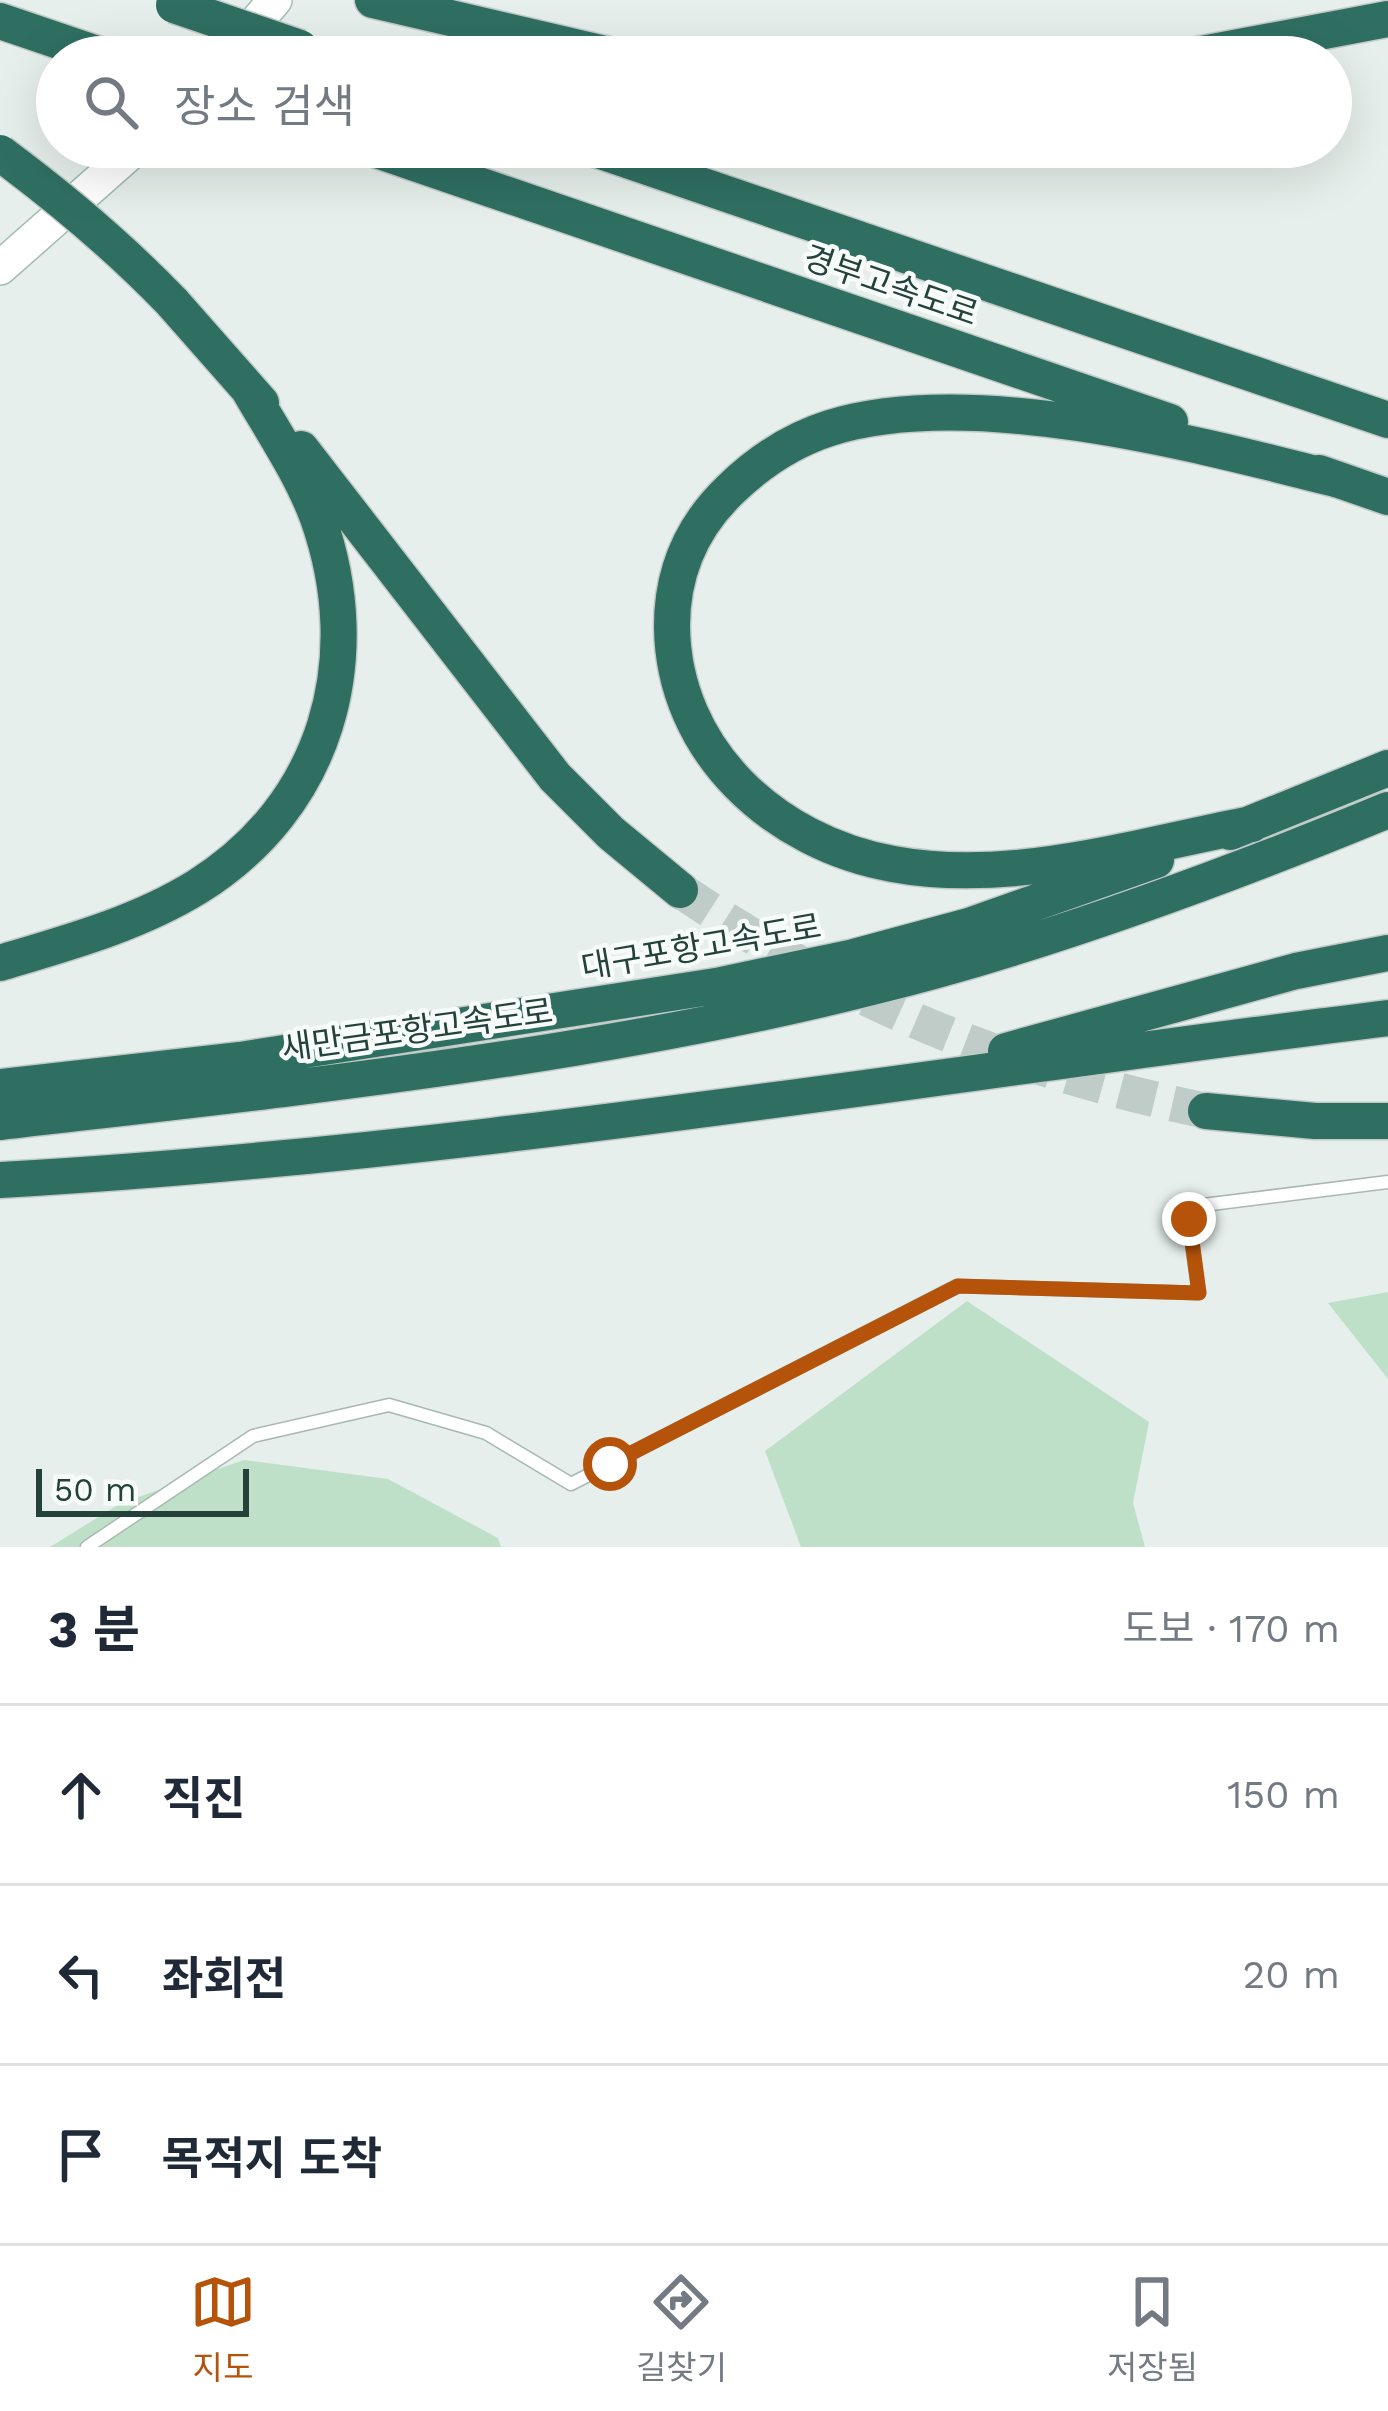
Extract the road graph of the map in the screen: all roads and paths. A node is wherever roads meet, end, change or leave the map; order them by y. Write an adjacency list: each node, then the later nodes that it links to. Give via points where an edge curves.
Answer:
1 (275, 0): 7 (main road)
2 (374, 0): 9 (highway)
3 (166, 3): 8 (highway, bridge)
4 (1388, 19): 10 (highway)
5 (0, 21): 6 (highway)
6 (44, 36)
7 (244, 36)
8 (262, 36)
9 (528, 36)
10 (1298, 36)
11 (0, 154): 16 (highway, bridge, via 134,262)
12 (113, 168): 15 (main road)
13 (429, 168): 18 (highway, 경부고속도로)
14 (650, 168): 17 (highway, 경부고속도로)
15 (0, 268)
16 (248, 388): 23 (highway, via 555,777); 25 (highway, via 316,514 336,584 334,692 311,764 269,829 195,888 101,931)
17 (1388, 420)
18 (1339, 480): 19 (highway, 경부고속도로); 22 (highway, via 1089,426 976,414 876,418 791,444 746,474 701,522 677,576 675,667 702,737 753,798 822,842 892,864 996,869)
19 (1388, 497)
20 (1388, 768): 22 (highway, 대구포항고속도로)
21 (1388, 810): 31 (highway, 새만금포항고속도로, via 1133,908 934,971 743,1016 343,1081)
22 (1252, 824): 27 (highway, 대구포항고속도로, via 969,926 716,986 240,1060)
23 (680, 890)
24 (1388, 952): 28 (highway)
25 (0, 963)
26 (1388, 1018): 28 (highway)
27 (0, 1087)
28 (863, 1090): 32 (highway, via 204,1168)
29 (1206, 1111): 30 (highway)
30 (1388, 1121)
31 (0, 1122)
32 (0, 1180)
33 (1388, 1182): 34 (lane, via 1187,1207 1199,1293 958,1286 571,1484 486,1433 389,1405 253,1436)
34 (87, 1547)

